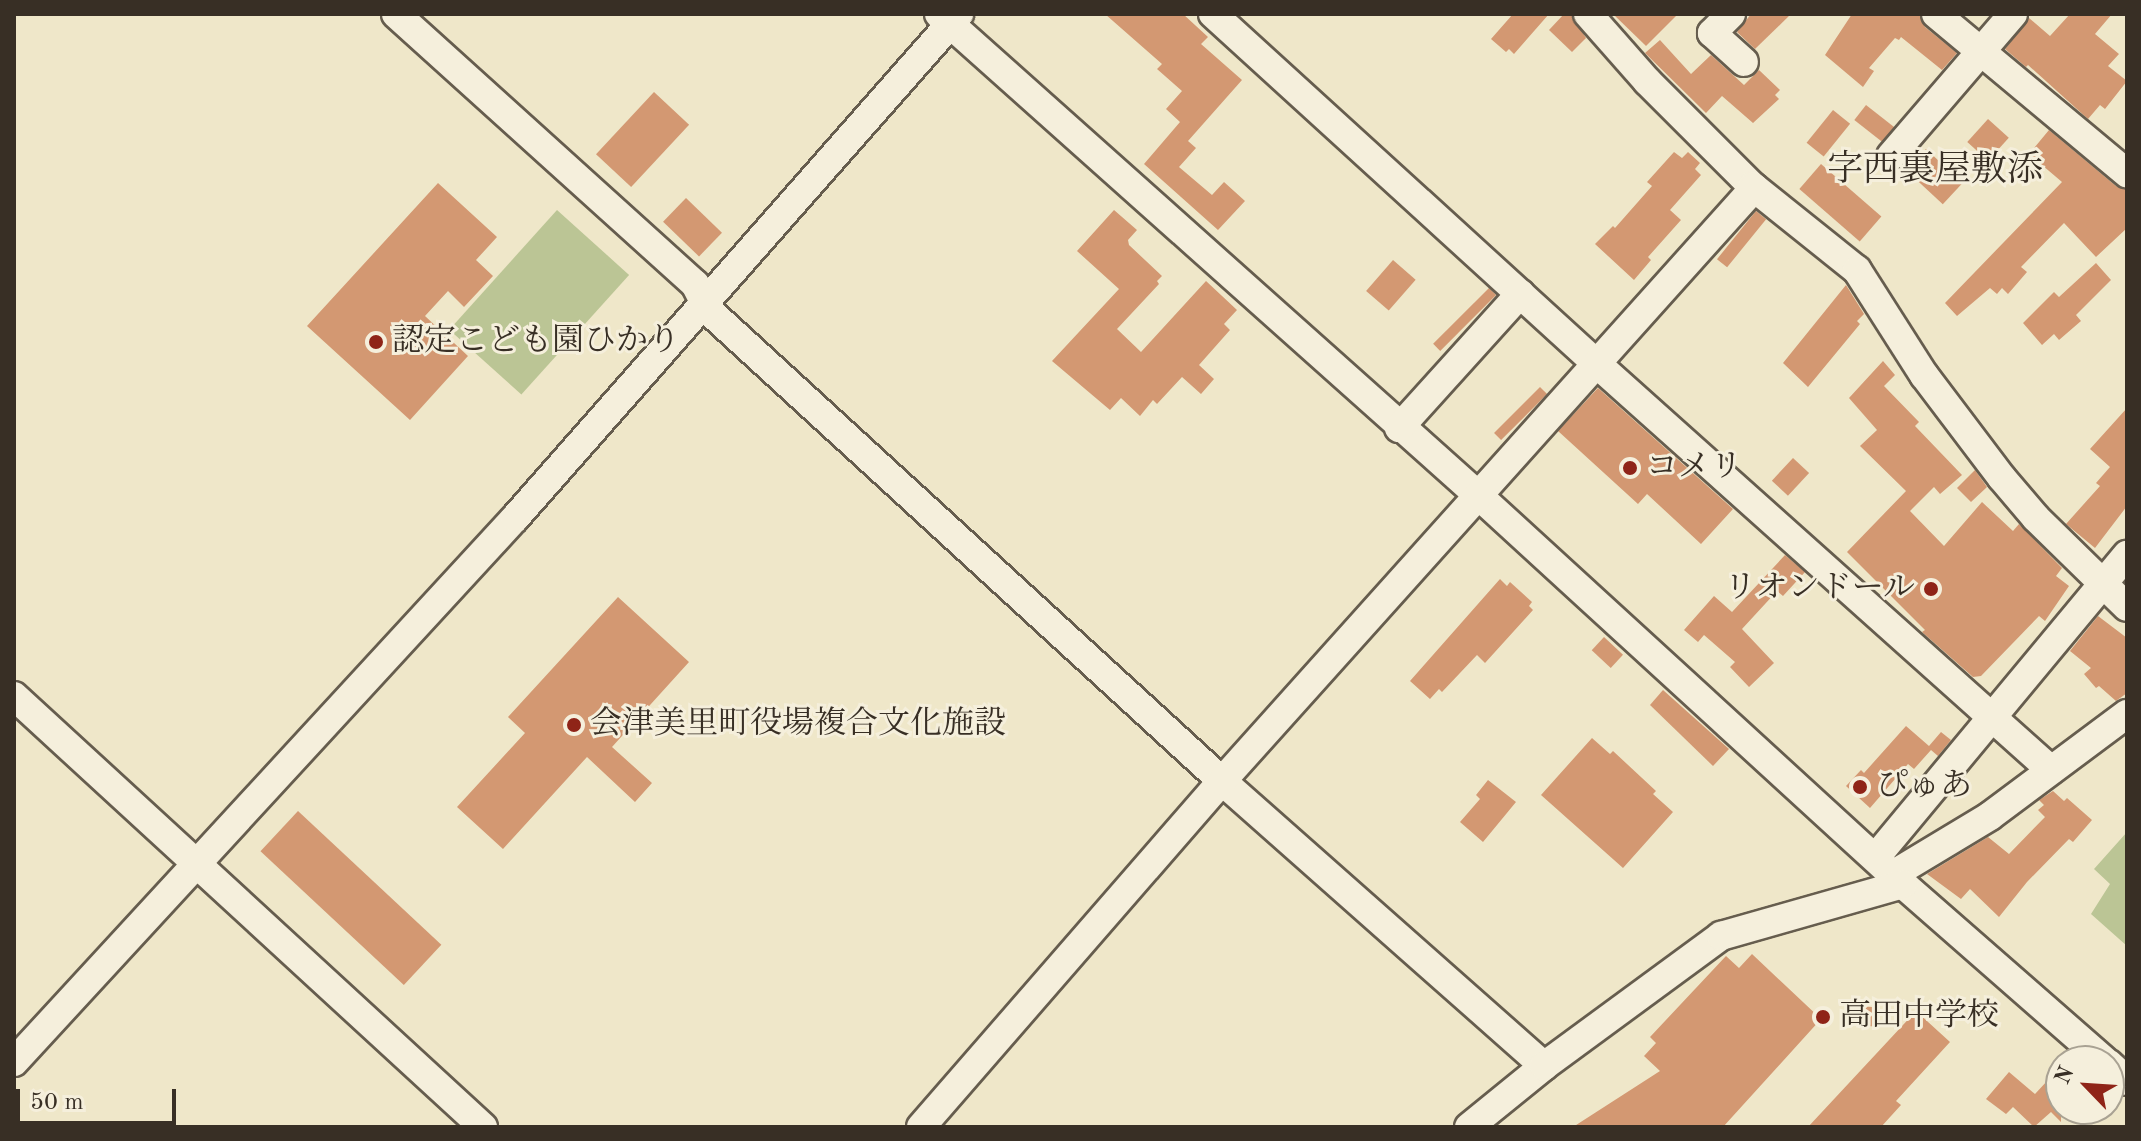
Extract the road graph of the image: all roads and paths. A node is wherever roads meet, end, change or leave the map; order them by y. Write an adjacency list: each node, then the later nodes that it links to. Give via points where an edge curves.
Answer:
1 (396, 14): 14 (street)
2 (1213, 14): 13 (street)
3 (1588, 14): 12 (street)
4 (1731, 14): 9 (street, via 1712,33)
5 (1936, 14): 8 (street)
6 (2013, 14): 8 (street)
7 (949, 17): 14 (street); 16 (street)
8 (1980, 50): 10 (street); 11 (street)
9 (1744, 62)
10 (1891, 156)
11 (2127, 173)
12 (1754, 188): 15 (street); 19 (street, via 1857,270 1924,375 2002,478)
13 (1520, 294): 15 (street); 16 (street)
14 (705, 298): 25 (street, via 708,310); 26 (street, via 515,518)
15 (1597, 364): 17 (street); 23 (street)
16 (1399, 428): 17 (street)
17 (1479, 496): 25 (street); 27 (street)
18 (2127, 555): 19 (street)
19 (2103, 582): 20 (street); 23 (street)
20 (2127, 607)
21 (14, 696): 26 (street)
22 (2127, 714): 24 (street)
23 (1992, 716): 24 (street); 27 (street)
24 (2051, 770): 27 (street, via 1990,816)
25 (1222, 781): 30 (street); 32 (street)
26 (196, 860): 29 (street); 31 (street)
27 (1891, 872): 28 (street); 30 (street, via 1721,936)
28 (2087, 1045)
29 (14, 1062)
30 (1544, 1066): 33 (street)
31 (483, 1127)
32 (921, 1127)
33 (1469, 1127)

